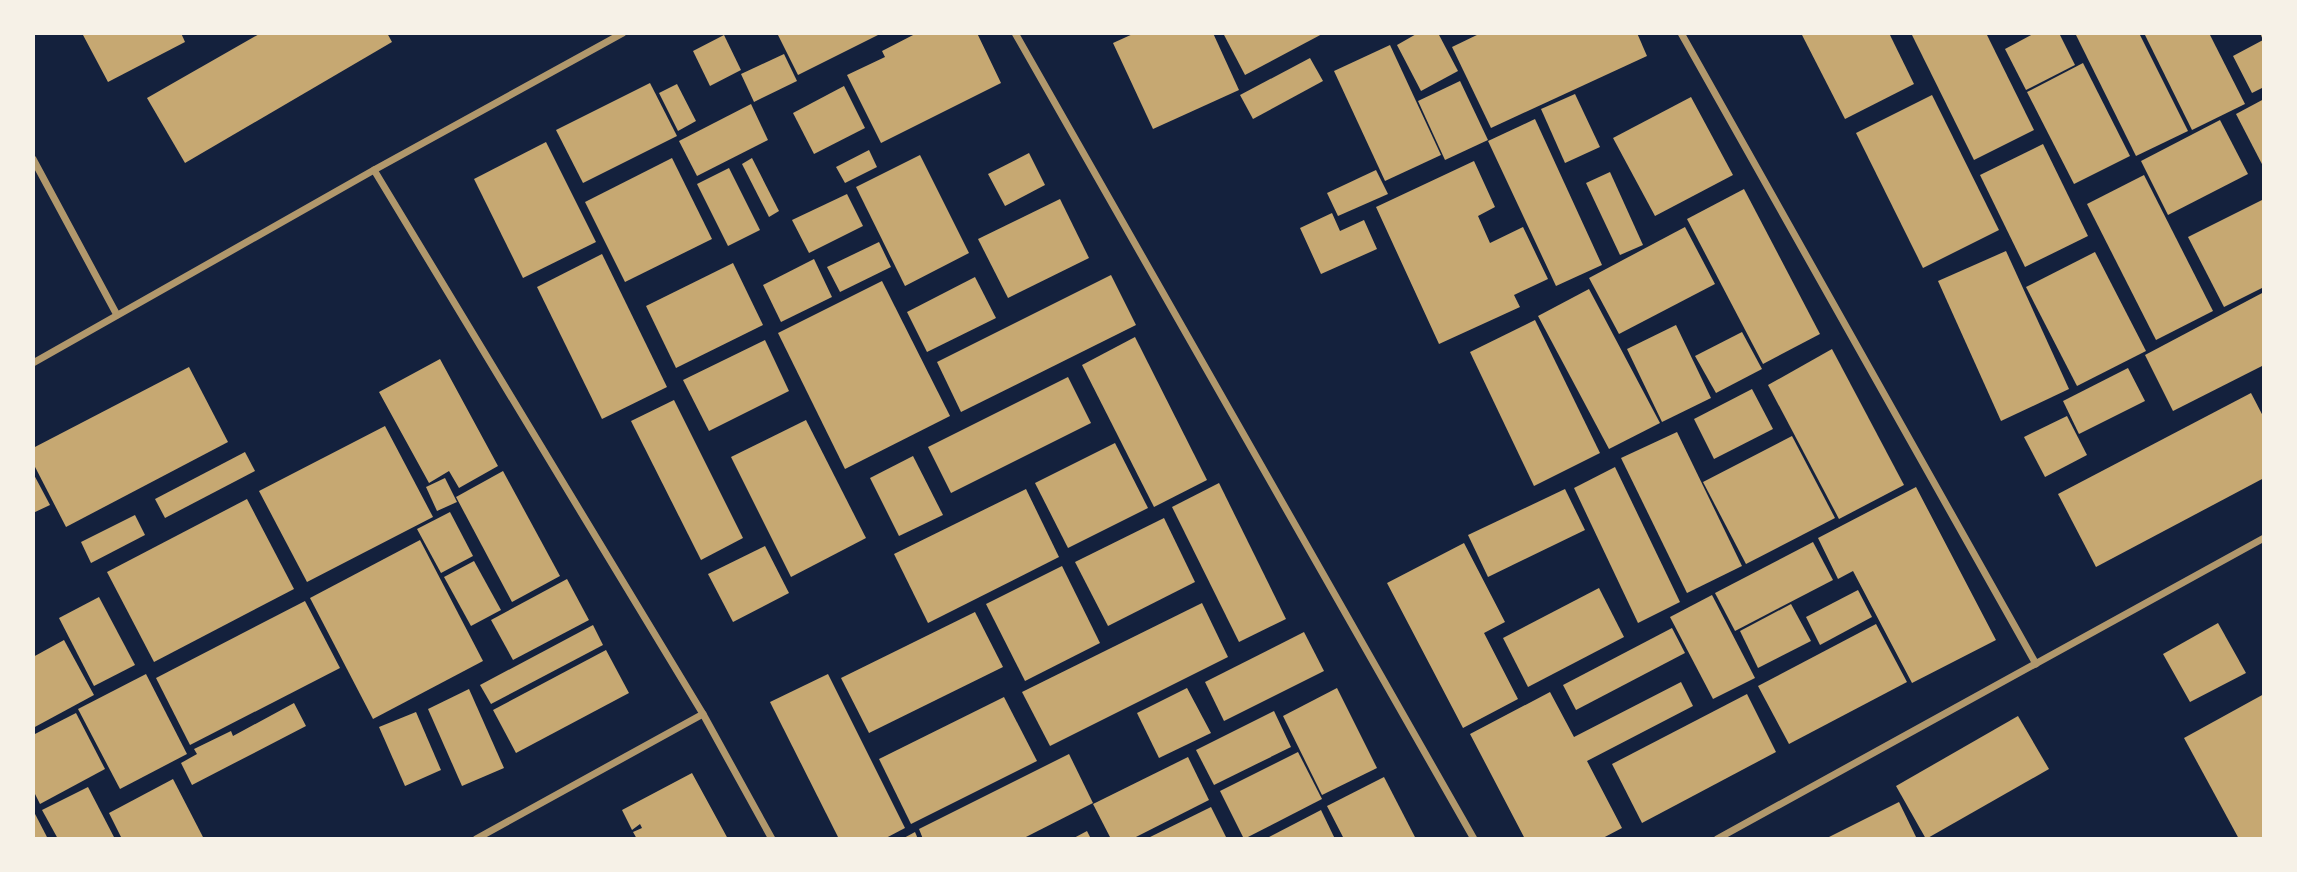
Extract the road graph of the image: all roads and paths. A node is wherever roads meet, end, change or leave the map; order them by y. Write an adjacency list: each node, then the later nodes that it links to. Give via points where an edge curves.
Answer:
1 (623, 33): 5 (street)
2 (1015, 33): 13 (street)
3 (1681, 33): 9 (street)
4 (33, 159): 6 (street)
5 (374, 170): 6 (street); 10 (street)
6 (117, 315): 7 (street)
7 (33, 363)
8 (2264, 538): 9 (street)
9 (2036, 664): 14 (street)
10 (702, 715): 11 (street); 12 (street)
11 (476, 839)
12 (772, 839)
13 (1474, 839)
14 (1717, 839)

